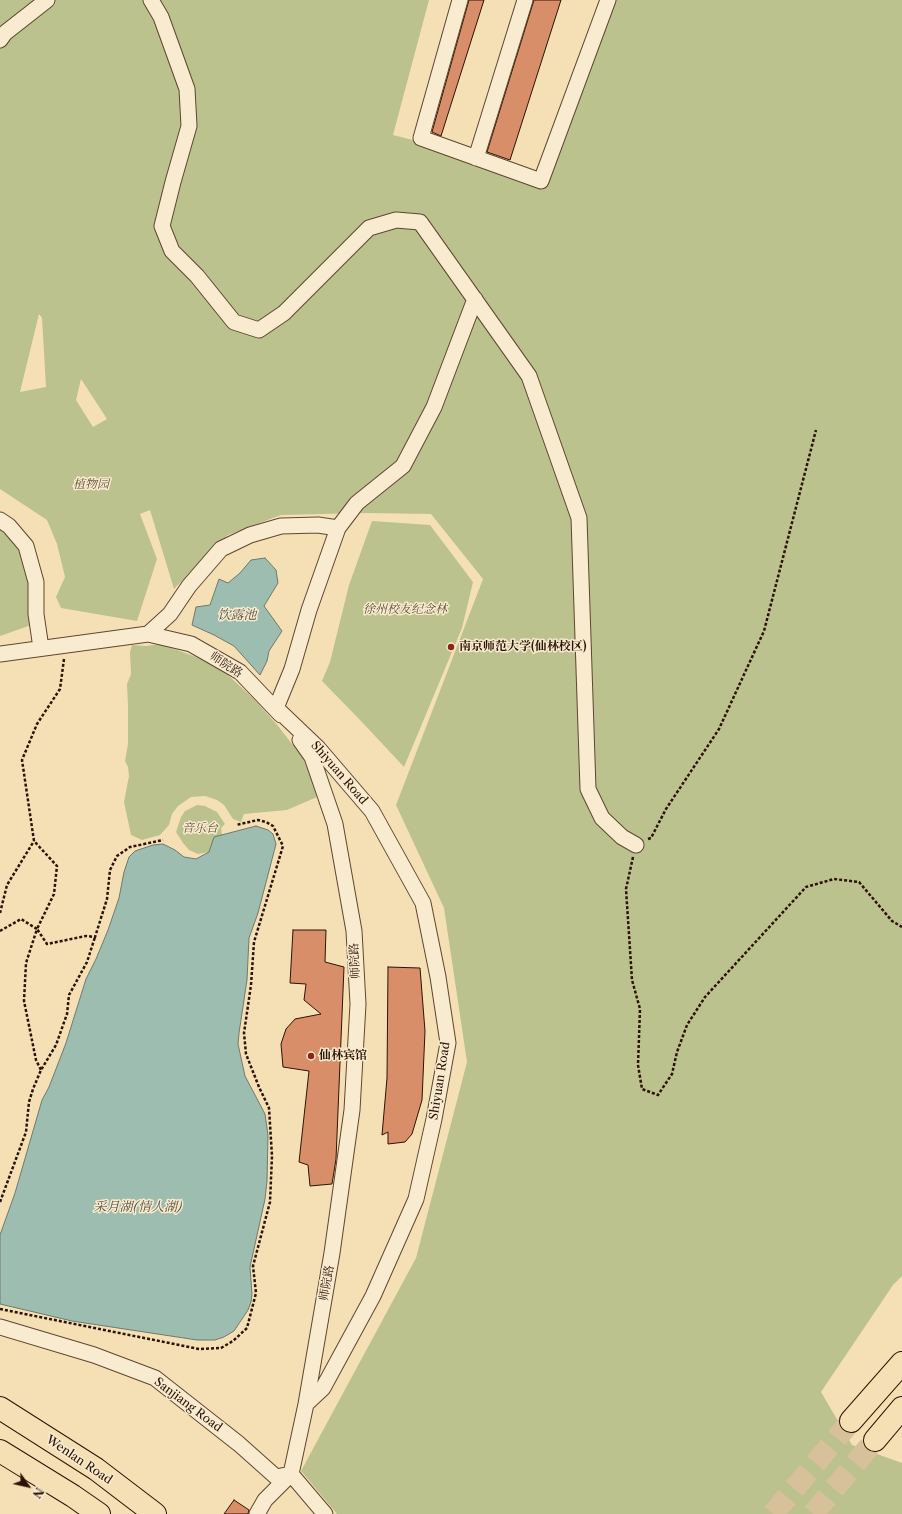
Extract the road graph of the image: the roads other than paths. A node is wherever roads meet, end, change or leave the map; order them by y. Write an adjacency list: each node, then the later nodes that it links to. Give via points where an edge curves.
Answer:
1 (47, 0): 6 (street)
2 (151, 0): 8 (street, via 161,17 187,89 189,126 162,226 172,252 197,276 234,322 260,330 284,313 369,228 396,220 420,222)
3 (460, 0): 7 (street, via 421,138)
4 (525, 0): 7 (street)
5 (608, 0): 7 (street, via 541,180)
6 (0, 40)
7 (476, 158)
8 (475, 299): 10 (street, via 434,407 402,466 357,503); 15 (street, via 529,376 579,518 588,789 602,818 622,837)
9 (0, 520): 12 (street, via 9,526 26,546 36,582 36,614)
10 (338, 528): 11 (street, via 318,525 280,526 250,535 221,549 189,586 170,614); 14 (street, via 309,610 292,669)
11 (148, 634): 12 (street, 师院路); 14 (street, 师院路, via 191,644 240,672)
12 (41, 648): 13 (street, 师院路)
13 (0, 654)
14 (276, 708): 18 (street, 师院路, via 312,756 334,824 354,931 358,1004 352,1110 332,1253); 18 (street, Shiyuan Road, via 318,748 372,812 423,903 448,1044 416,1199 373,1296 323,1388)
15 (636, 845)
16 (0, 1327): 24 (street, Sanjiang Road, via 155,1378 239,1444 276,1477)
17 (902, 1363): 21 (main road)
18 (306, 1404): 24 (street, 师院路)
19 (0, 1408): 26 (main road, Wenlan Road, via 96,1469)
20 (902, 1408): 22 (main road)
21 (851, 1421)
22 (875, 1440)
23 (0, 1451): 25 (main road)
24 (291, 1474): 27 (street, via 266,1500); 28 (street)
25 (98, 1514)
26 (155, 1514)
27 (257, 1514)
28 (325, 1514)

